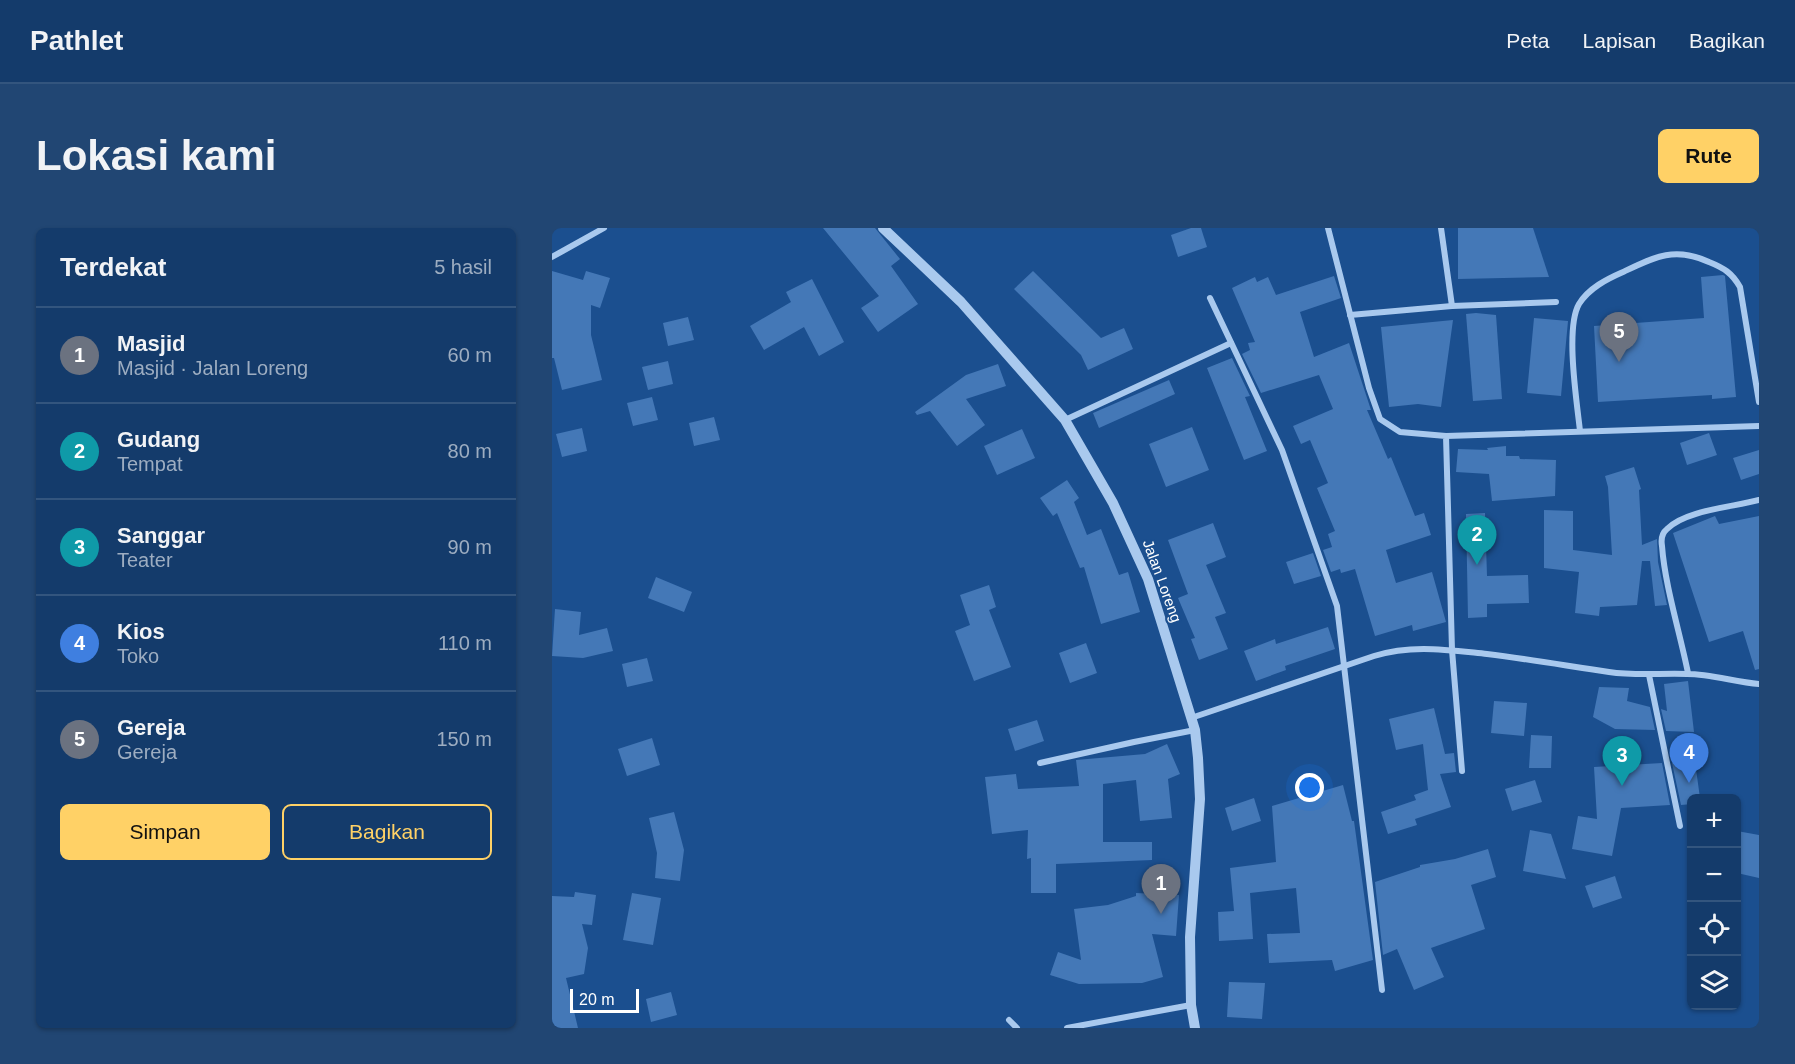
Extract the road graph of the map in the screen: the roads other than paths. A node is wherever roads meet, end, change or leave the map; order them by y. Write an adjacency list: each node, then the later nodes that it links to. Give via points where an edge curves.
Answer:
1 (604, 228): 5 (street)
2 (883, 228): 12 (street, Jalan Loreng, via 961,302)
3 (1328, 228): 9 (street)
4 (1441, 228): 8 (street)
5 (552, 257)
6 (1210, 298): 10 (street)
7 (1556, 302): 8 (street)
8 (1452, 306): 9 (street)
9 (1350, 315): 15 (street, via 1380,419 1400,432)
10 (1232, 343): 12 (street); 18 (street, via 1282,450 1337,606)
11 (1759, 402): 14 (street, via 1740,287 1731,273 1696,256 1678,253 1654,257 1618,274 1594,287 1578,305 1573,366)
12 (1065, 420): 22 (street, Jalan Loreng, via 1113,504 1144,569)
13 (1759, 426): 14 (street)
14 (1580, 431): 15 (street)
15 (1446, 436): 17 (street)
16 (1759, 500): 19 (street, via 1685,517 1663,535 1668,580)
17 (1452, 650): 18 (street, via 1393,650); 20 (street); 25 (street)
18 (1343, 667): 22 (street); 27 (street)
19 (1688, 674): 20 (street); 21 (street)
20 (1649, 675): 26 (street)
21 (1759, 684)
22 (1191, 718): 23 (street, Jalan Loreng)
23 (1195, 730): 24 (street); 28 (street, Jalan Loreng, via 1200,799 1190,937)
24 (1040, 763)
25 (1462, 771)
26 (1680, 826)
27 (1382, 990)
28 (1191, 1005): 31 (street); 32 (street, Jalan Loreng)
29 (1009, 1020): 30 (street)
30 (1017, 1028)
31 (1066, 1028)
32 (1195, 1028)

